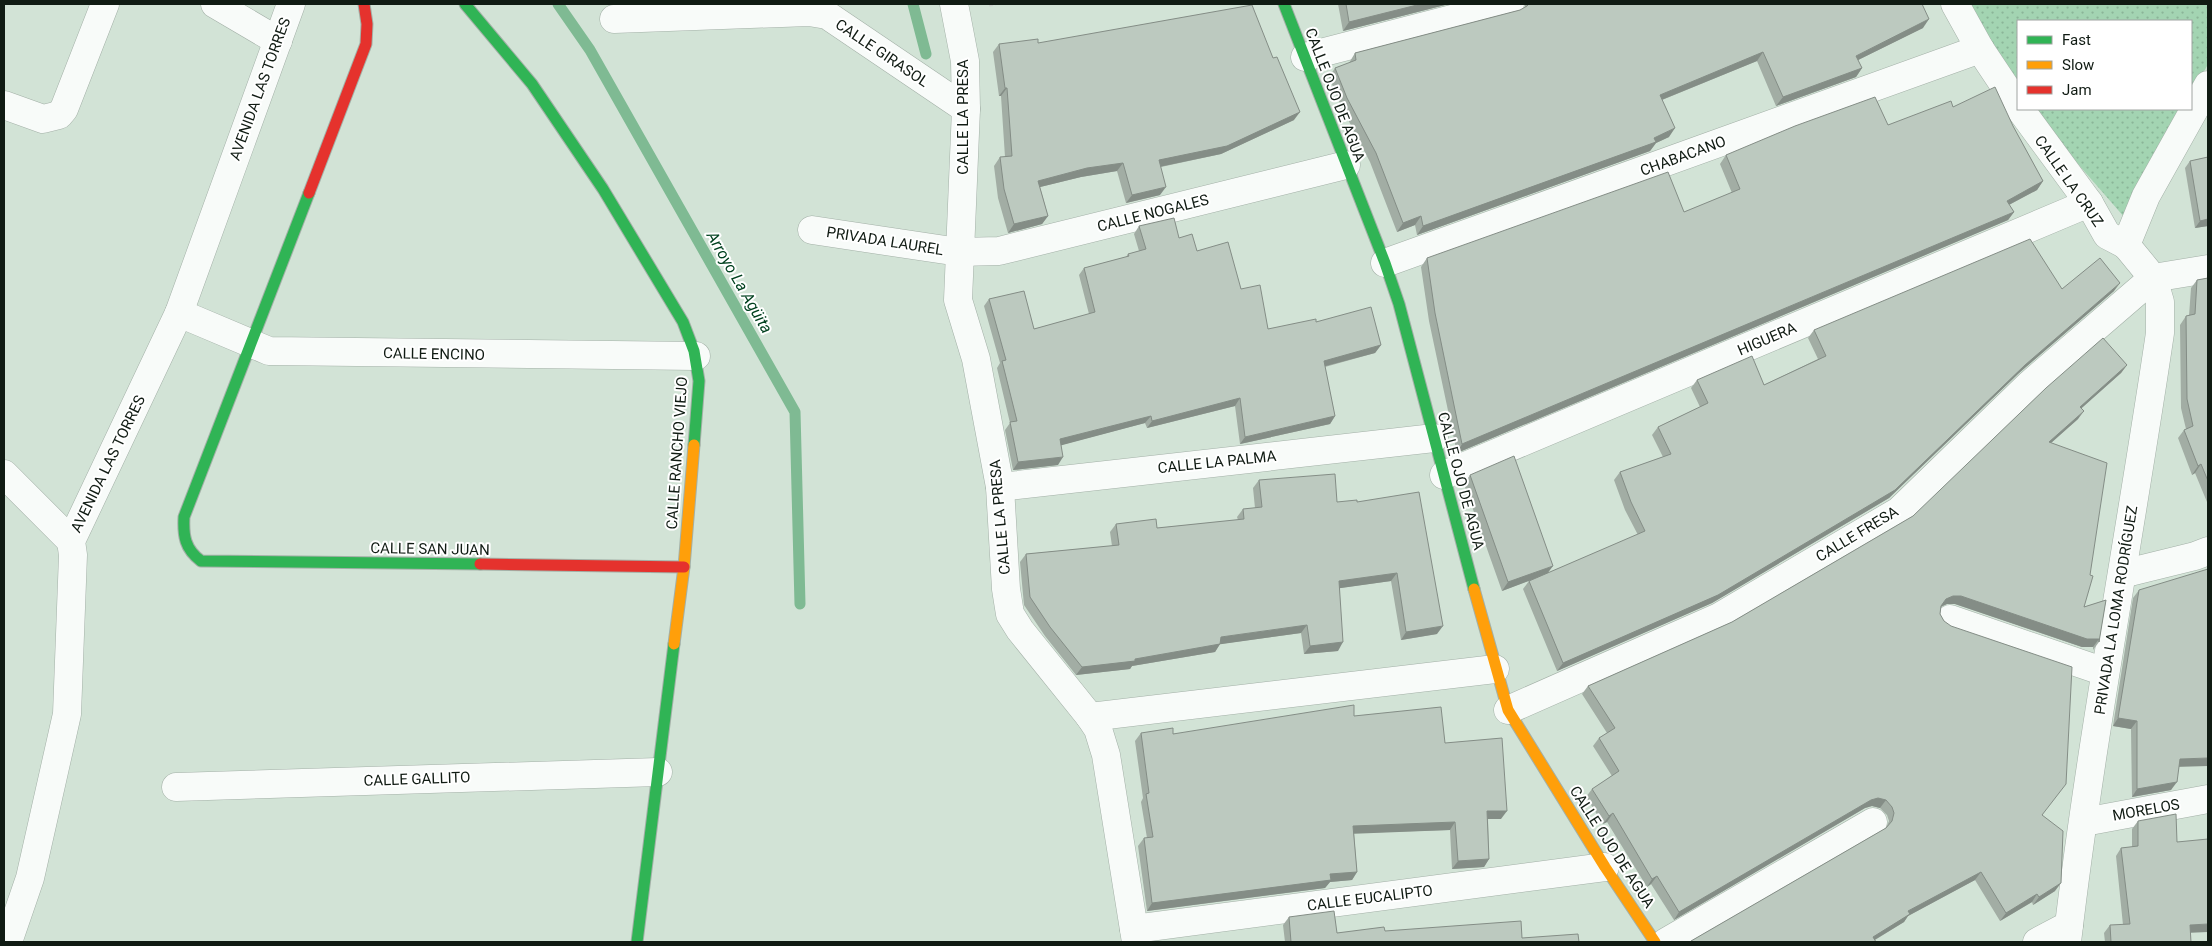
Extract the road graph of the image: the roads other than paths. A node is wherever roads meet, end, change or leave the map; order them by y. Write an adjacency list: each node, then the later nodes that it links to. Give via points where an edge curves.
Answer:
1 (105, 4): 15 (street, via 59,115 44,119)
2 (215, 4): 11 (street)
3 (291, 4): 11 (street, AVENIDA LAS TORRES)
4 (364, 4): 28 (street, via 366,44)
5 (465, 4): 29 (street, CALLE RANCHO VIEJO, via 532,84 603,189 683,322)
6 (954, 4): 17 (street, CALLE LA PRESA, via 965,61)
7 (1284, 4): 13 (street, CALLE OJO DE AGUA)
8 (1510, 4): 13 (street)
9 (1956, 4): 12 (street, CALLE LA CRUZ)
10 (614, 19): 17 (street, CALLE GIRASOL, via 808,12 826,15)
11 (278, 41): 27 (street, AVENIDA LAS TORRES)
12 (1980, 49): 16 (street, CALLE LA CRUZ); 24 (street, CHABACANO)
13 (1305, 57): 19 (street, CALLE OJO DE AGUA)
14 (2208, 85): 22 (street, via 2146,196)
15 (4, 105)
16 (2017, 105)
17 (966, 108): 23 (street, CALLE LA PRESA)
18 (2020, 110): 20 (street, CALLE LA CRUZ)
19 (1346, 166): 23 (street, CALLE NOGALES, via 999,251); 24 (street, CALLE OJO DE AGUA)
20 (2089, 203): 22 (street, CALLE LA CRUZ, via 2107,235); 32 (street, HIGUERA)
21 (812, 230): 23 (street, PRIVADA LAUREL)
22 (2126, 245): 26 (street, CALLE LA CRUZ)
23 (959, 252): 33 (street, CALLE LA PRESA, via 958,300 976,359)
24 (1385, 263): 30 (street, CALLE OJO DE AGUA)
25 (2208, 269): 26 (street)
26 (2153, 278): 37 (street, PRIVADA LA LOMA RODRÍGUEZ, via 2160,302 2160,332); 41 (street, CALLE FRESA, via 2030,384 1899,510 1719,617)
27 (179, 313): 28 (street, CALLE ENCINO); 34 (street, AVENIDA LAS TORRES)
28 (250, 344): 29 (street, CALLE ENCINO, via 269,351 290,352); 36 (street, CALLE SAN JUAN, via 184,516 182,530 185,543 191,554 201,561)
29 (696, 356): 36 (street, CALLE RANCHO VIEJO, via 699,380)
30 (1434, 438): 32 (street, CALLE OJO DE AGUA); 33 (street, CALLE LA PALMA)
31 (4, 474): 34 (street)
32 (1444, 475): 39 (street, CALLE OJO DE AGUA)
33 (1000, 487): 42 (street, CALLE LA PRESA, via 1010,614)
34 (71, 541): 51 (street, AVENIDA LAS TORRES, via 68,714 30,878)
35 (2208, 551): 37 (street)
36 (684, 568): 43 (street, CALLE RANCHO VIEJO)
37 (2122, 574): 40 (street, PRIVADA LA LOMA RODRÍGUEZ)
38 (1950, 620): 40 (street)
39 (1495, 669): 41 (street, CALLE OJO DE AGUA); 42 (street)
40 (2105, 672): 47 (street, PRIVADA LA LOMA RODRÍGUEZ)
41 (1508, 710): 48 (street, CALLE OJO DE AGUA)
42 (1090, 717): 50 (street, CALLE LA PRESA, via 1098,729 1106,756)
43 (658, 772): 44 (street, CALLE GALLITO); 52 (street, CALLE RANCHO VIEJO)
44 (176, 787)
45 (2208, 799): 47 (street, MORELOS)
46 (1873, 822): 54 (street)
47 (2084, 822): 49 (street, PRIVADA LA LOMA RODRÍGUEZ)
48 (1605, 867): 50 (street, CALLE EUCALIPTO); 53 (street, CALLE OJO DE AGUA)
49 (2068, 933): 55 (street)
50 (1135, 936)
51 (8, 942)
52 (637, 942)
53 (1655, 942)
54 (1666, 942)
55 (2037, 942)

